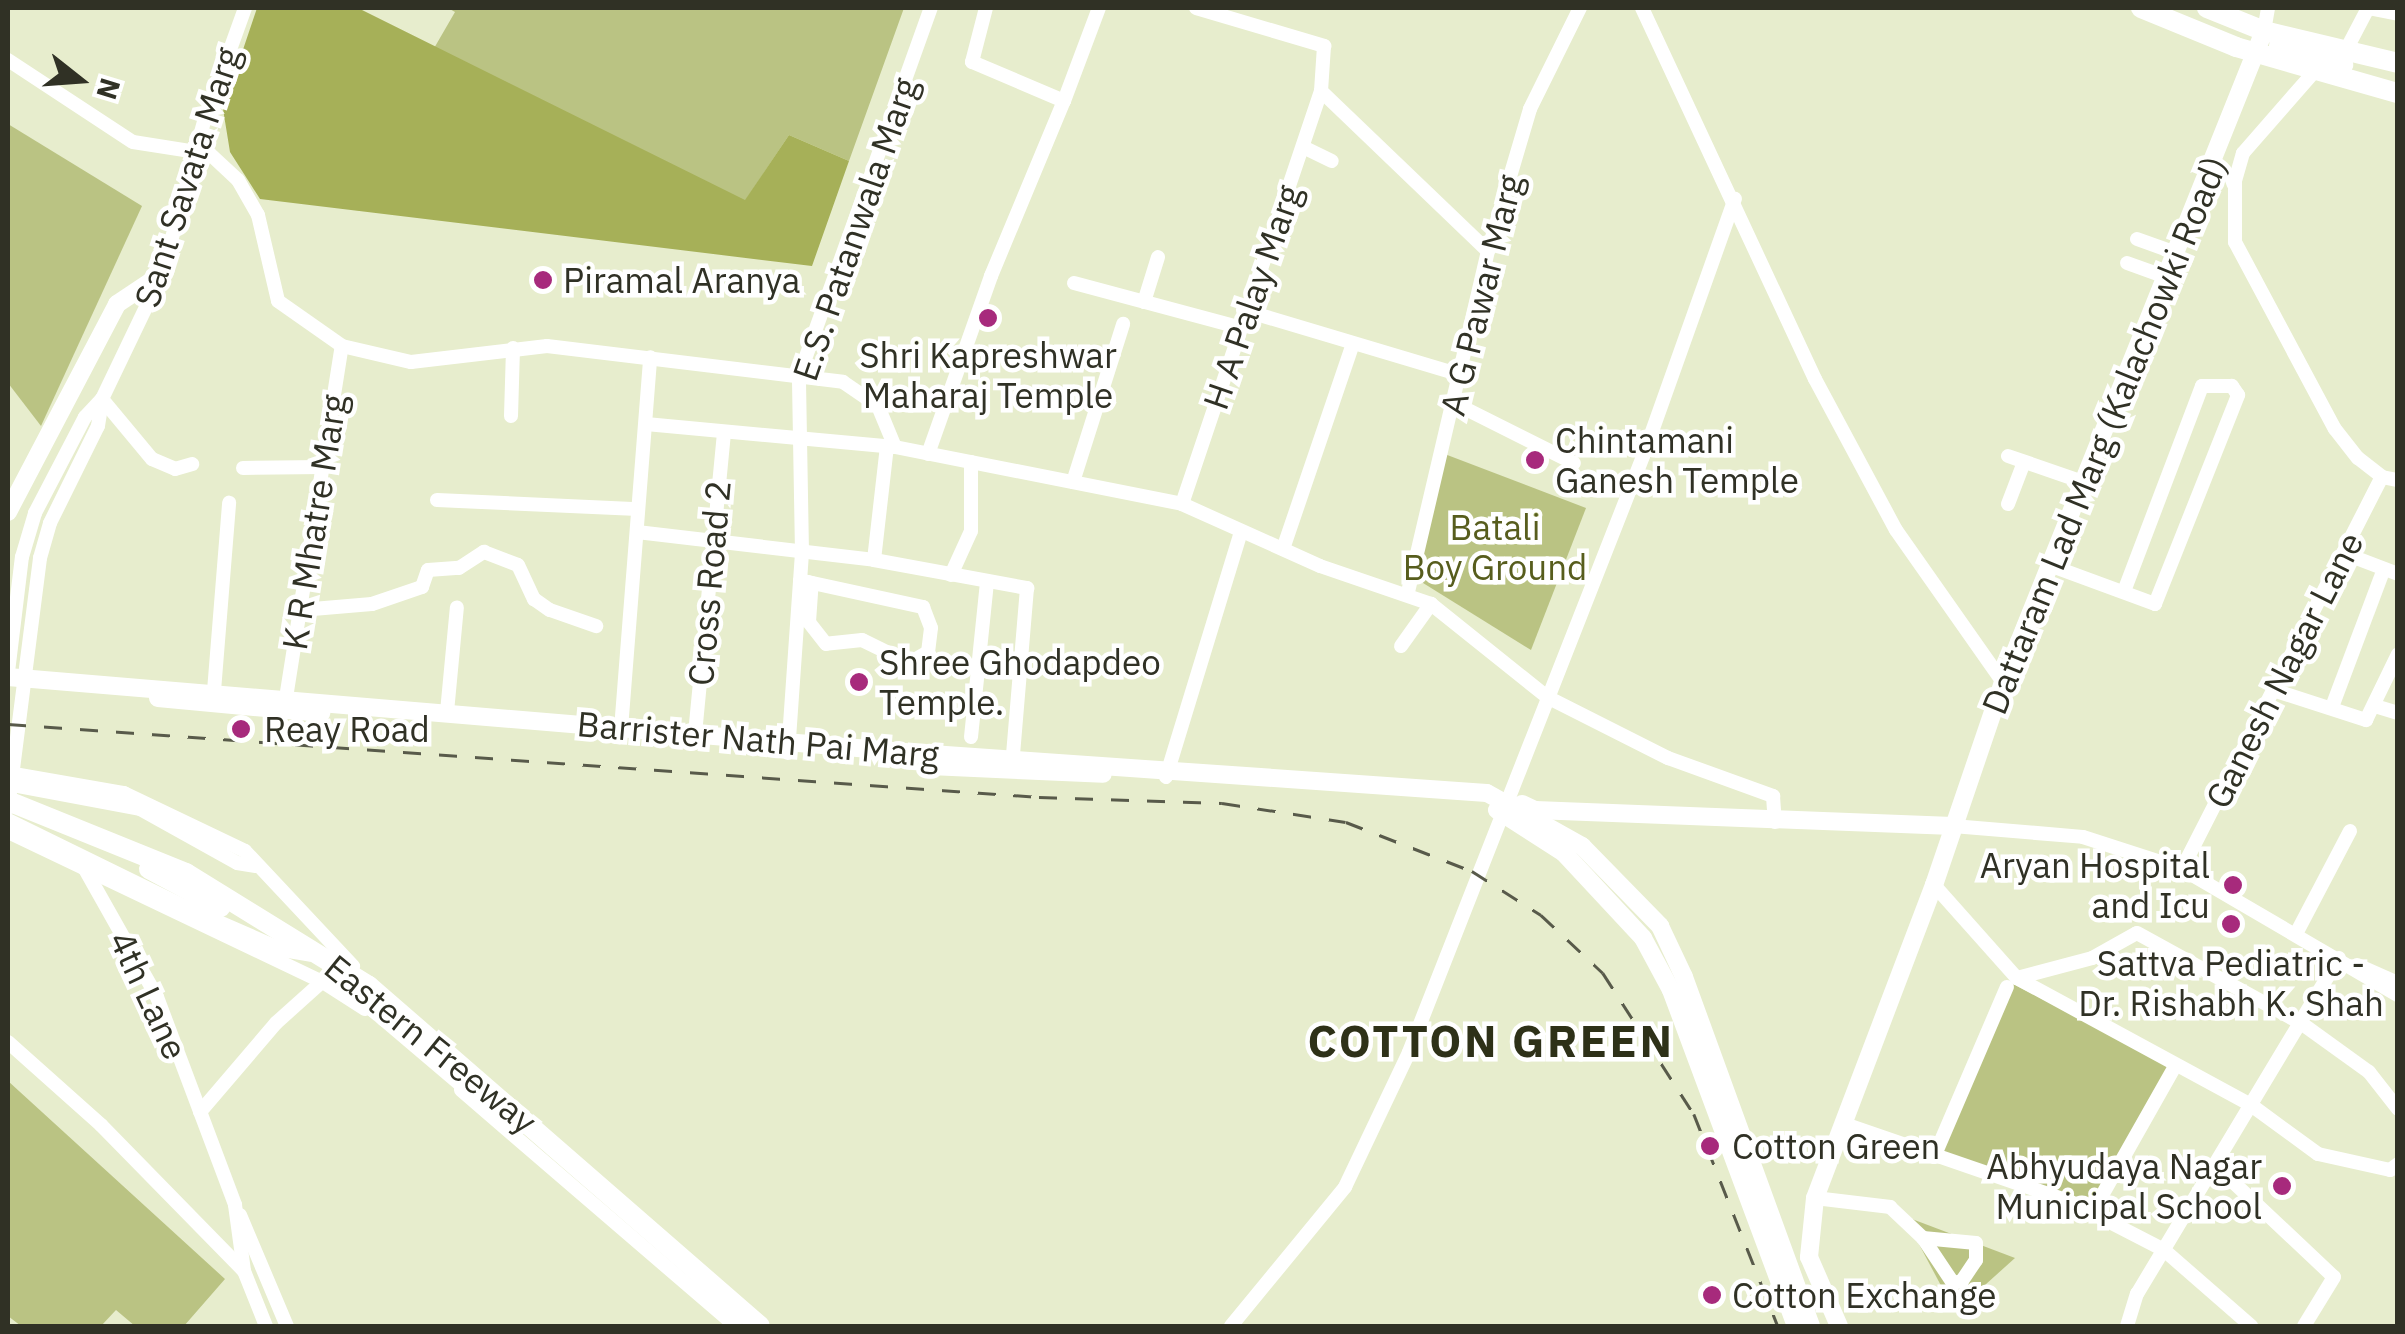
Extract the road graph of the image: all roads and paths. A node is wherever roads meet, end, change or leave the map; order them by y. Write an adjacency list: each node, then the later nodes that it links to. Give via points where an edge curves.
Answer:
1 (245, 8): 26 (street, Sant Savata Marg)
2 (931, 8): 46 (street, E.S. Patanwala Marg)
3 (986, 8): 24 (street, via 972,62)
4 (1100, 8): 24 (street)
5 (1196, 8): 22 (street, H A Palay Marg, via 1324,46)
6 (1580, 8): 30 (street, A G Pawar Marg, via 1530,109)
7 (1642, 8): 28 (street)
8 (2140, 8): 17 (highway)
9 (2160, 8): 21 (highway, via 2239,40)
10 (2174, 8): 21 (highway)
11 (2206, 8): 15 (highway)
12 (2268, 8): 15 (street)
13 (2368, 8): 14 (street); 16 (street)
14 (2398, 14)
15 (2264, 31): 16 (highway); 17 (main road, Dattaram Lad Marg (Kalachowki Road))
16 (2346, 52): 19 (highway)
17 (2257, 54): 20 (highway); 31 (main road, Dattaram Lad Marg (Kalachowki Road))
18 (8, 60): 26 (street, via 133,142)
19 (2398, 63)
20 (2314, 72): 23 (highway); 62 (street, via 2242,153 2235,242 2335,429)
21 (2398, 81)
22 (1321, 91): 25 (street, H A Palay Marg); 30 (street)
23 (2398, 93)
24 (1064, 101): 54 (street, via 990,276)
25 (1303, 147): 27 (street); 38 (street, H A Palay Marg, via 1272,247)
26 (199, 151): 34 (street, Sant Savata Marg); 41 (street, via 238,180 258,215 278,301)
27 (1332, 161)
28 (1735, 198): 92 (street, via 1815,379 1896,530); 96 (street, via 1644,454)
29 (2137, 239): 31 (street)
30 (1488, 251): 45 (street, A G Pawar Marg)
31 (2176, 253): 35 (main road, Dattaram Lad Marg (Kalachowki Road))
32 (1158, 257): 37 (street)
33 (2127, 263): 35 (street)
34 (162, 274): 47 (street, Sant Savata Marg); 70 (main road, via 117,304)
35 (2166, 277): 64 (main road, Dattaram Lad Marg (Kalachowki Road))
36 (1074, 283): 37 (street)
37 (1144, 302): 40 (street)
38 (1242, 310): 40 (street, H A Palay Marg); 42 (street)
39 (1123, 324): 63 (street)
40 (1238, 326): 67 (street, H A Palay Marg)
41 (342, 346): 43 (street, via 411,362); 60 (street, K R Mhatre Marg)
42 (1352, 346): 45 (street); 74 (street)
43 (513, 348): 44 (street); 49 (street)
44 (650, 357): 46 (street); 50 (street)
45 (1461, 375): 48 (street, A G Pawar Marg)
46 (799, 376): 52 (street, E.S. Patanwala Marg); 53 (street, via 843,382 878,406)
47 (102, 399): 59 (street, via 152,460 175,469); 91 (street, Sant Savata Marg, via 85,416 36,513 22,558); 109 (street, Sant Savata Marg, via 98,426 40,558)
48 (1454, 403): 58 (street); 84 (street, A G Pawar Marg)
49 (512, 416)
50 (646, 424): 51 (street); 69 (street)
51 (724, 433): 52 (street); 73 (street, Cross Road 2)
52 (800, 441): 53 (street); 75 (street, E.S. Patanwala Marg)
53 (891, 447): 54 (street); 77 (street)
54 (928, 454): 56 (street)
55 (2008, 456): 57 (street)
56 (972, 462): 63 (street); 80 (street, via 971,531)
57 (2024, 462): 64 (street); 68 (street)
58 (1574, 463)
59 (192, 464)
60 (323, 467): 61 (street); 87 (street, K R Mhatre Marg)
61 (243, 468)
62 (2390, 479): 76 (street, Ganesh Nagar Lane)
63 (1074, 482): 67 (street)
64 (2083, 482): 78 (main road, Dattaram Lad Marg (Kalachowki Road))
65 (437, 500): 69 (street)
66 (228, 502): 95 (street)
67 (1182, 504): 72 (street)
68 (2008, 504)
69 (638, 509): 71 (street)
70 (8, 512)
71 (636, 532): 73 (street); 102 (street)
72 (1241, 532): 74 (street); 108 (street)
73 (714, 541): 75 (street); 103 (street, Cross Road 2)
74 (1283, 550): 84 (street)
75 (802, 552): 77 (street); 81 (street, E.S. Patanwala Marg)
76 (2343, 553): 79 (street); 94 (street, Ganesh Nagar Lane)
77 (874, 560): 80 (street)
78 (2049, 565): 83 (street); 92 (main road, Dattaram Lad Marg (Kalachowki Road))
79 (2391, 572): 99 (street)
80 (950, 576): 82 (street)
81 (806, 582): 81 (street, via 923,607 931,628 928,652 910,662 862,640 826,644 809,622); 106 (street, E.S. Patanwala Marg)
82 (987, 583): 105 (street); 107 (street, via 1027,588)
83 (2124, 590): 83 (street, via 2155,604 2238,395 2232,386 2202,386)
84 (1408, 592): 85 (street)
85 (1431, 604): 89 (street); 96 (street)
86 (457, 607): 100 (street)
87 (301, 610): 88 (street, via 372,604 422,588 428,570 459,568 484,552 518,565 534,599 550,610); 97 (street, K R Mhatre Marg)
88 (596, 626)
89 (1401, 646)
90 (2398, 654): 98 (street)
91 (8, 674): 95 (main road, Barrister Nath Pai Marg)
92 (2003, 682): 113 (main road, Dattaram Lad Marg (Kalachowki Road))
93 (8, 687): 104 (main road, Barrister Nath Pai Marg)
94 (2274, 690): 99 (street); 117 (street, Ganesh Nagar Lane)
95 (214, 692): 97 (main road, Barrister Nath Pai Marg)
96 (1547, 697): 110 (street); 112 (street, via 1668,758 1768,794)
97 (286, 698): 100 (main road, Barrister Nath Pai Marg)
98 (2376, 706): 99 (street, via 2366,720); 101 (street)
99 (2332, 707)
100 (447, 712): 102 (main road, Barrister Nath Pai Marg)
101 (2398, 713)
102 (621, 729): 104 (main road, Barrister Nath Pai Marg)
103 (695, 734): 104 (main road, Barrister Nath Pai Marg); 106 (main road, Barrister Nath Pai Marg)
104 (647, 736): 106 (main road, Barrister Nath Pai Marg)
105 (971, 737)
106 (788, 748): 107 (main road, Barrister Nath Pai Marg)
107 (1012, 764): 108 (main road, Barrister Nath Pai Marg)
108 (1167, 771): 110 (main road, Barrister Nath Pai Marg, via 1467,788)
109 (12, 786): 111 (street, Sant Savata Marg); 121 (street, via 140,809 237,863 256,866); 148 (highway, Eastern Freeway, via 186,873 369,986)
110 (1505, 807): 112 (main road); 150 (street, via 1409,1052 1344,1187); 151 (main road, via 1564,853 1643,938 1671,990); 152 (main road, via 1582,846 1660,926)
111 (8, 815): 116 (street); 147 (highway, Eastern Freeway, via 137,862 362,997)
112 (1775, 818): 113 (main road)
113 (1955, 822): 117 (street, via 2083,837); 118 (main road, Dattaram Lad Marg (Kalachowki Road))
114 (2350, 831): 119 (street)
115 (8, 832): 116 (street)
116 (79, 862): 121 (street, via 283,950); 123 (street); 133 (street, 4th Lane, via 157,998)
117 (2184, 866): 119 (street); 120 (street)
118 (1934, 885): 124 (street); 134 (main road, Dattaram Lad Marg (Kalachowki Road))
119 (2297, 932): 120 (street)
120 (2338, 960): 125 (street); 127 (street); 128 (street)
121 (345, 961): 123 (street); 149 (street)
122 (2060, 966): 124 (street); 126 (street); 128 (street, via 2092,958 2137,933)
123 (322, 982): 133 (street, via 276,1023); 146 (street, via 371,1014)
124 (2012, 983): 126 (street); 135 (street)
125 (2398, 984)
126 (2044, 993): 130 (street)
127 (2398, 995)
128 (2301, 1023): 131 (street); 132 (street, via 2368,1072)
129 (8, 1042): 143 (street, via 101,1125)
130 (2175, 1066): 131 (street); 140 (street)
131 (2251, 1105): 136 (street, via 2318,1154 2390,1170); 137 (street)
132 (2398, 1110)
133 (200, 1112): 139 (street, 4th Lane)
134 (1842, 1122): 135 (street); 138 (main road, Dattaram Lad Marg (Kalachowki Road))
135 (1934, 1157): 140 (street)
136 (2398, 1164)
137 (2216, 1165): 142 (street); 156 (street, via 2334,1277)
138 (1815, 1198): 141 (street, via 1890,1207); 153 (main road, Dattaram Lad Marg (Kalachowki Road), via 1809,1256)
139 (235, 1205): 143 (street, 4th Lane); 145 (street, 4th Lane)
140 (2092, 1213): 142 (street)
141 (1923, 1238)
142 (2164, 1250): 154 (street); 155 (street)
143 (244, 1271): 144 (street)
144 (266, 1326)
145 (287, 1326)
146 (735, 1326)
147 (744, 1326)
148 (760, 1326)
149 (769, 1326)
150 (1231, 1326)
151 (1796, 1326)
152 (1811, 1326)
153 (1840, 1326)
154 (2127, 1326)
155 (2250, 1326)
156 (2304, 1326)

